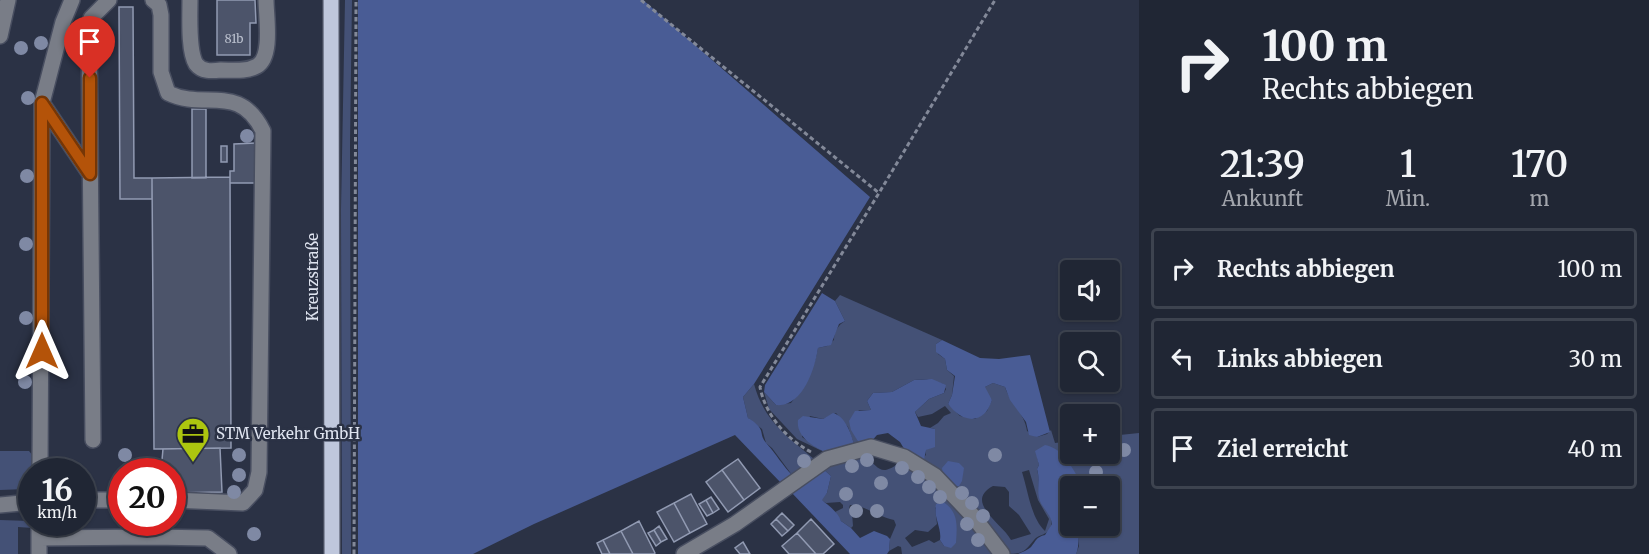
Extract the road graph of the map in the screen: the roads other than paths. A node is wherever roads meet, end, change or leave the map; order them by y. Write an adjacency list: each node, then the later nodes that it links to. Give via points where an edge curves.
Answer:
1 (8, 0): 8 (street)
2 (72, 0): 9 (street)
3 (109, 0): 10 (street, via 91,18 89,31)
4 (153, 0): 13 (street, via 161,15 161,72 168,93 180,99 239,104 256,116 263,131 260,472 255,490 243,503)
5 (190, 0): 6 (street, via 192,56 205,71 245,70 265,59)
6 (266, 0)
7 (331, 0): 18 (main road, Kreuzstraße)
8 (0, 36)
9 (42, 103): 10 (street); 12 (street)
10 (90, 174): 11 (street)
11 (93, 440)
12 (40, 458)
13 (186, 501)
14 (18, 503): 15 (street)
15 (0, 505)
16 (39, 546): 17 (street, via 153,537 208,538)
17 (229, 554)
18 (332, 554)
19 (684, 554): 20 (street, via 735,524 827,459 871,447 904,457 935,476)
20 (1002, 554)

